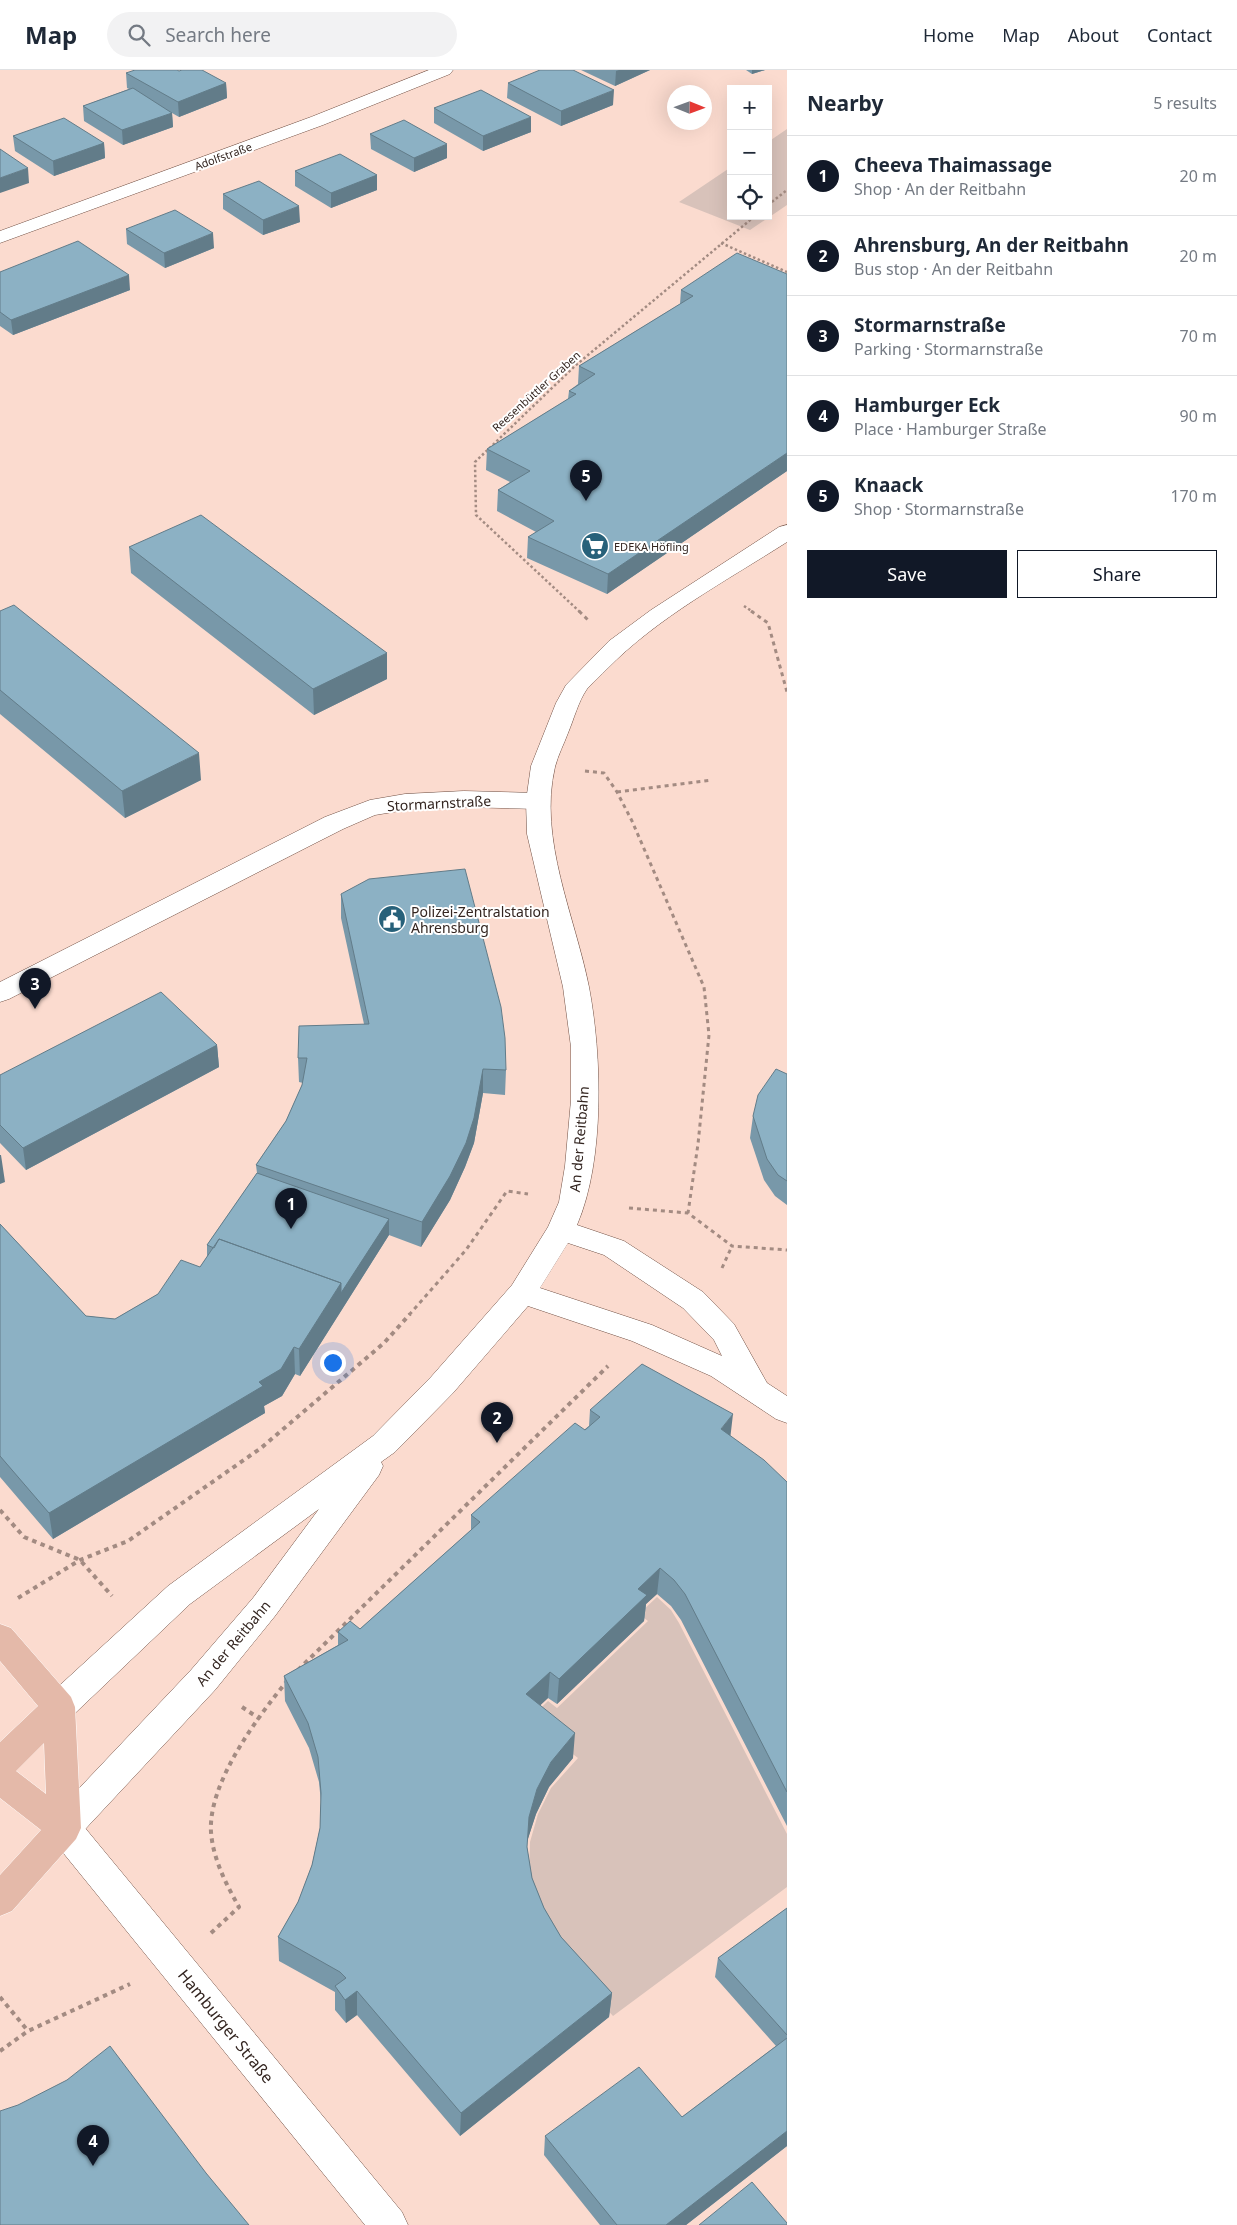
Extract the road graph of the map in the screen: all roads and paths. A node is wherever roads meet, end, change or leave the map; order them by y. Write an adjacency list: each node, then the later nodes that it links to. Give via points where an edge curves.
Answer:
1 (444, 70): 5 (street, Adolfstraße, via 317,122)
2 (787, 190): 3 (path)
3 (772, 202)
4 (750, 220): 6 (path, Reesenbüttler Graben)
5 (0, 237)
6 (721, 243): 7 (path); 10 (path, Reesenbüttler Graben, via 517,418 475,462 476,515)
7 (787, 272)
8 (787, 532): 9 (street)
9 (709, 582): 10 (street); 11 (path, via 768,623)
10 (617, 646): 12 (street, via 578,685)
11 (787, 692)
12 (543, 766): 14 (path, via 604,772); 15 (street)
13 (712, 780): 14 (path)
14 (617, 792): 19 (path, via 704,987 710,1036 688,1213 732,1246)
15 (538, 801): 16 (street, Stormarnstraße, via 464,799 406,802 370,808 334,822); 18 (street, An der Reitbahn, via 540,834 576,987 584,1047 585,1100 579,1166 573,1202)
16 (0, 993)
17 (507, 1191): 26 (path, via 466,1250 384,1343 261,1448 128,1541)
18 (561, 1230): 20 (street, An der Reitbahn); 22 (street, via 614,1248 693,1300 724,1332)
19 (787, 1250)
20 (522, 1293): 21 (street); 24 (street, An der Reitbahn, via 442,1385)
21 (642, 1334): 22 (street, via 720,1368); 34 (path, via 275,1695 245,1739 222,1783 211,1821 216,1856)
22 (756, 1390): 23 (street)
23 (787, 1411)
24 (384, 1444): 29 (street, An der Reitbahn, via 180,1595); 32 (street, An der Reitbahn, via 228,1651)
25 (0, 1510): 26 (path, via 24,1537)
26 (80, 1560): 27 (path)
27 (16, 1599)
28 (0, 1638): 29 (main road)
29 (59, 1707): 30 (main road); 32 (main road)
30 (0, 1764)
31 (0, 1778): 32 (main road, Hamburger Straße)
32 (64, 1828): 33 (main road); 35 (street, Hamburger Straße)
33 (0, 1900)
34 (239, 1907)
35 (176, 1964): 37 (path); 39 (street, Hamburger Straße)
36 (0, 1997): 37 (path)
37 (28, 2030): 38 (path)
38 (0, 2051)
39 (389, 2225)

